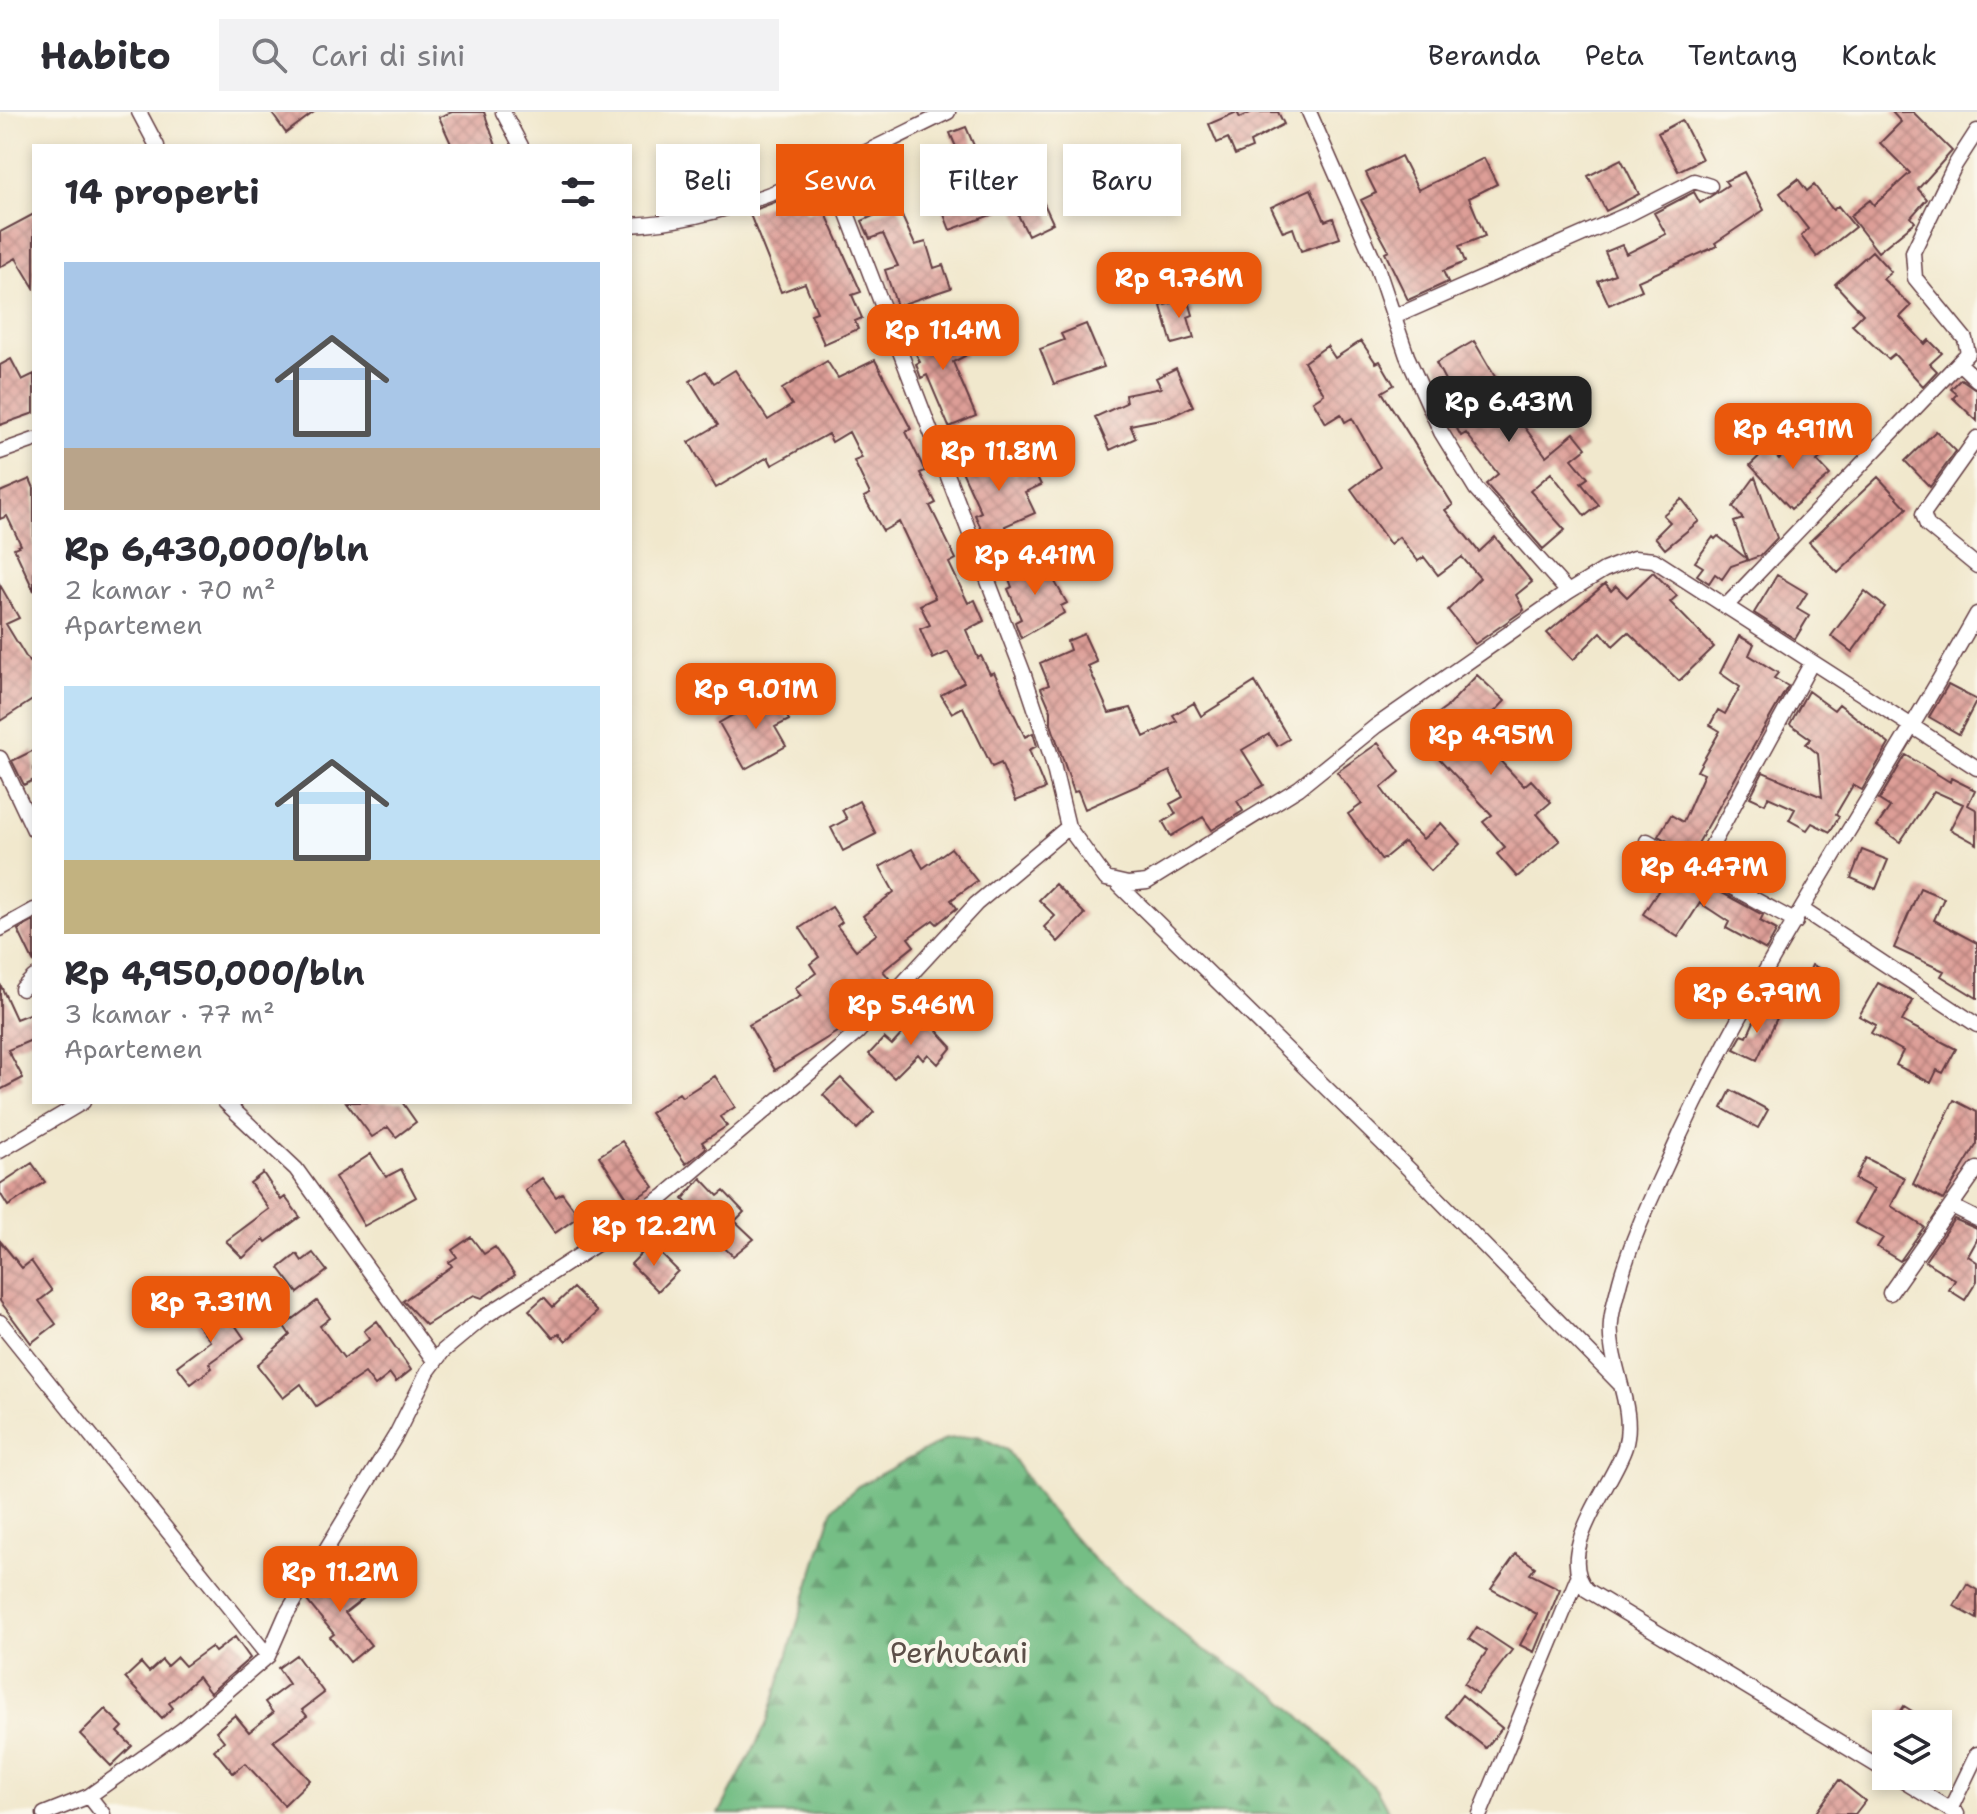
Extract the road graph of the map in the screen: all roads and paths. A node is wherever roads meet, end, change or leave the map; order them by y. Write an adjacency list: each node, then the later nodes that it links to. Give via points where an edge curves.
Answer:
1 (139, 112): 6 (street)
2 (503, 112): 7 (street)
3 (948, 112): 8 (street)
4 (1309, 112): 13 (street)
5 (1977, 131): 14 (street, via 1913,252 1915,278 1965,339 1968,353)
6 (156, 144)
7 (520, 144)
8 (882, 144)
9 (1710, 186): 13 (street, via 1694,181)
10 (776, 190): 12 (street, via 730,207)
11 (848, 216): 28 (street, via 1023,672)
12 (632, 225)
13 (1394, 317): 20 (street, via 1441,432 1476,489)
14 (1959, 363): 15 (street); 21 (street)
15 (1977, 380)
16 (1977, 438): 19 (street, via 1923,514 1927,525)
17 (32, 441): 18 (street)
18 (0, 452)
19 (1977, 566)
20 (1568, 592): 21 (street, via 1634,558 1654,560); 31 (street, via 1376,726 1299,788 1147,882)
21 (1726, 606): 23 (street)
22 (1977, 614): 24 (street)
23 (1812, 662): 24 (street); 30 (street)
24 (1914, 727): 26 (street); 33 (street)
25 (0, 758): 27 (street)
26 (1977, 768)
27 (32, 825)
28 (1068, 827): 31 (street, via 1106,879); 46 (street, via 976,904 857,1033 663,1197 484,1317)
29 (1647, 841): 30 (street)
30 (1699, 869): 33 (street)
31 (1118, 884): 47 (street)
32 (32, 911): 34 (street)
33 (1799, 916): 37 (street); 47 (street, via 1704,1084 1645,1212 1610,1323)
34 (0, 929)
35 (32, 979): 36 (street)
36 (22, 989)
37 (1977, 1025)
38 (80, 1104): 40 (street)
39 (227, 1104): 46 (street, via 296,1169)
40 (0, 1151)
41 (1977, 1169): 42 (street)
42 (1951, 1206): 43 (street); 44 (street)
43 (1977, 1219)
44 (1890, 1293)
45 (0, 1322): 49 (street)
46 (435, 1362): 49 (street, via 286,1615)
47 (1619, 1383): 48 (street, via 1630,1425 1624,1450 1582,1536)
48 (1577, 1579): 51 (street, via 1587,1590); 57 (street)
49 (268, 1656): 53 (street, via 182,1730)
50 (1977, 1754): 54 (street)
51 (1872, 1763)
52 (1918, 1790): 54 (street)
53 (89, 1796): 55 (street); 56 (street)
54 (1954, 1812)
55 (44, 1814)
56 (103, 1814)
57 (1480, 1814)

